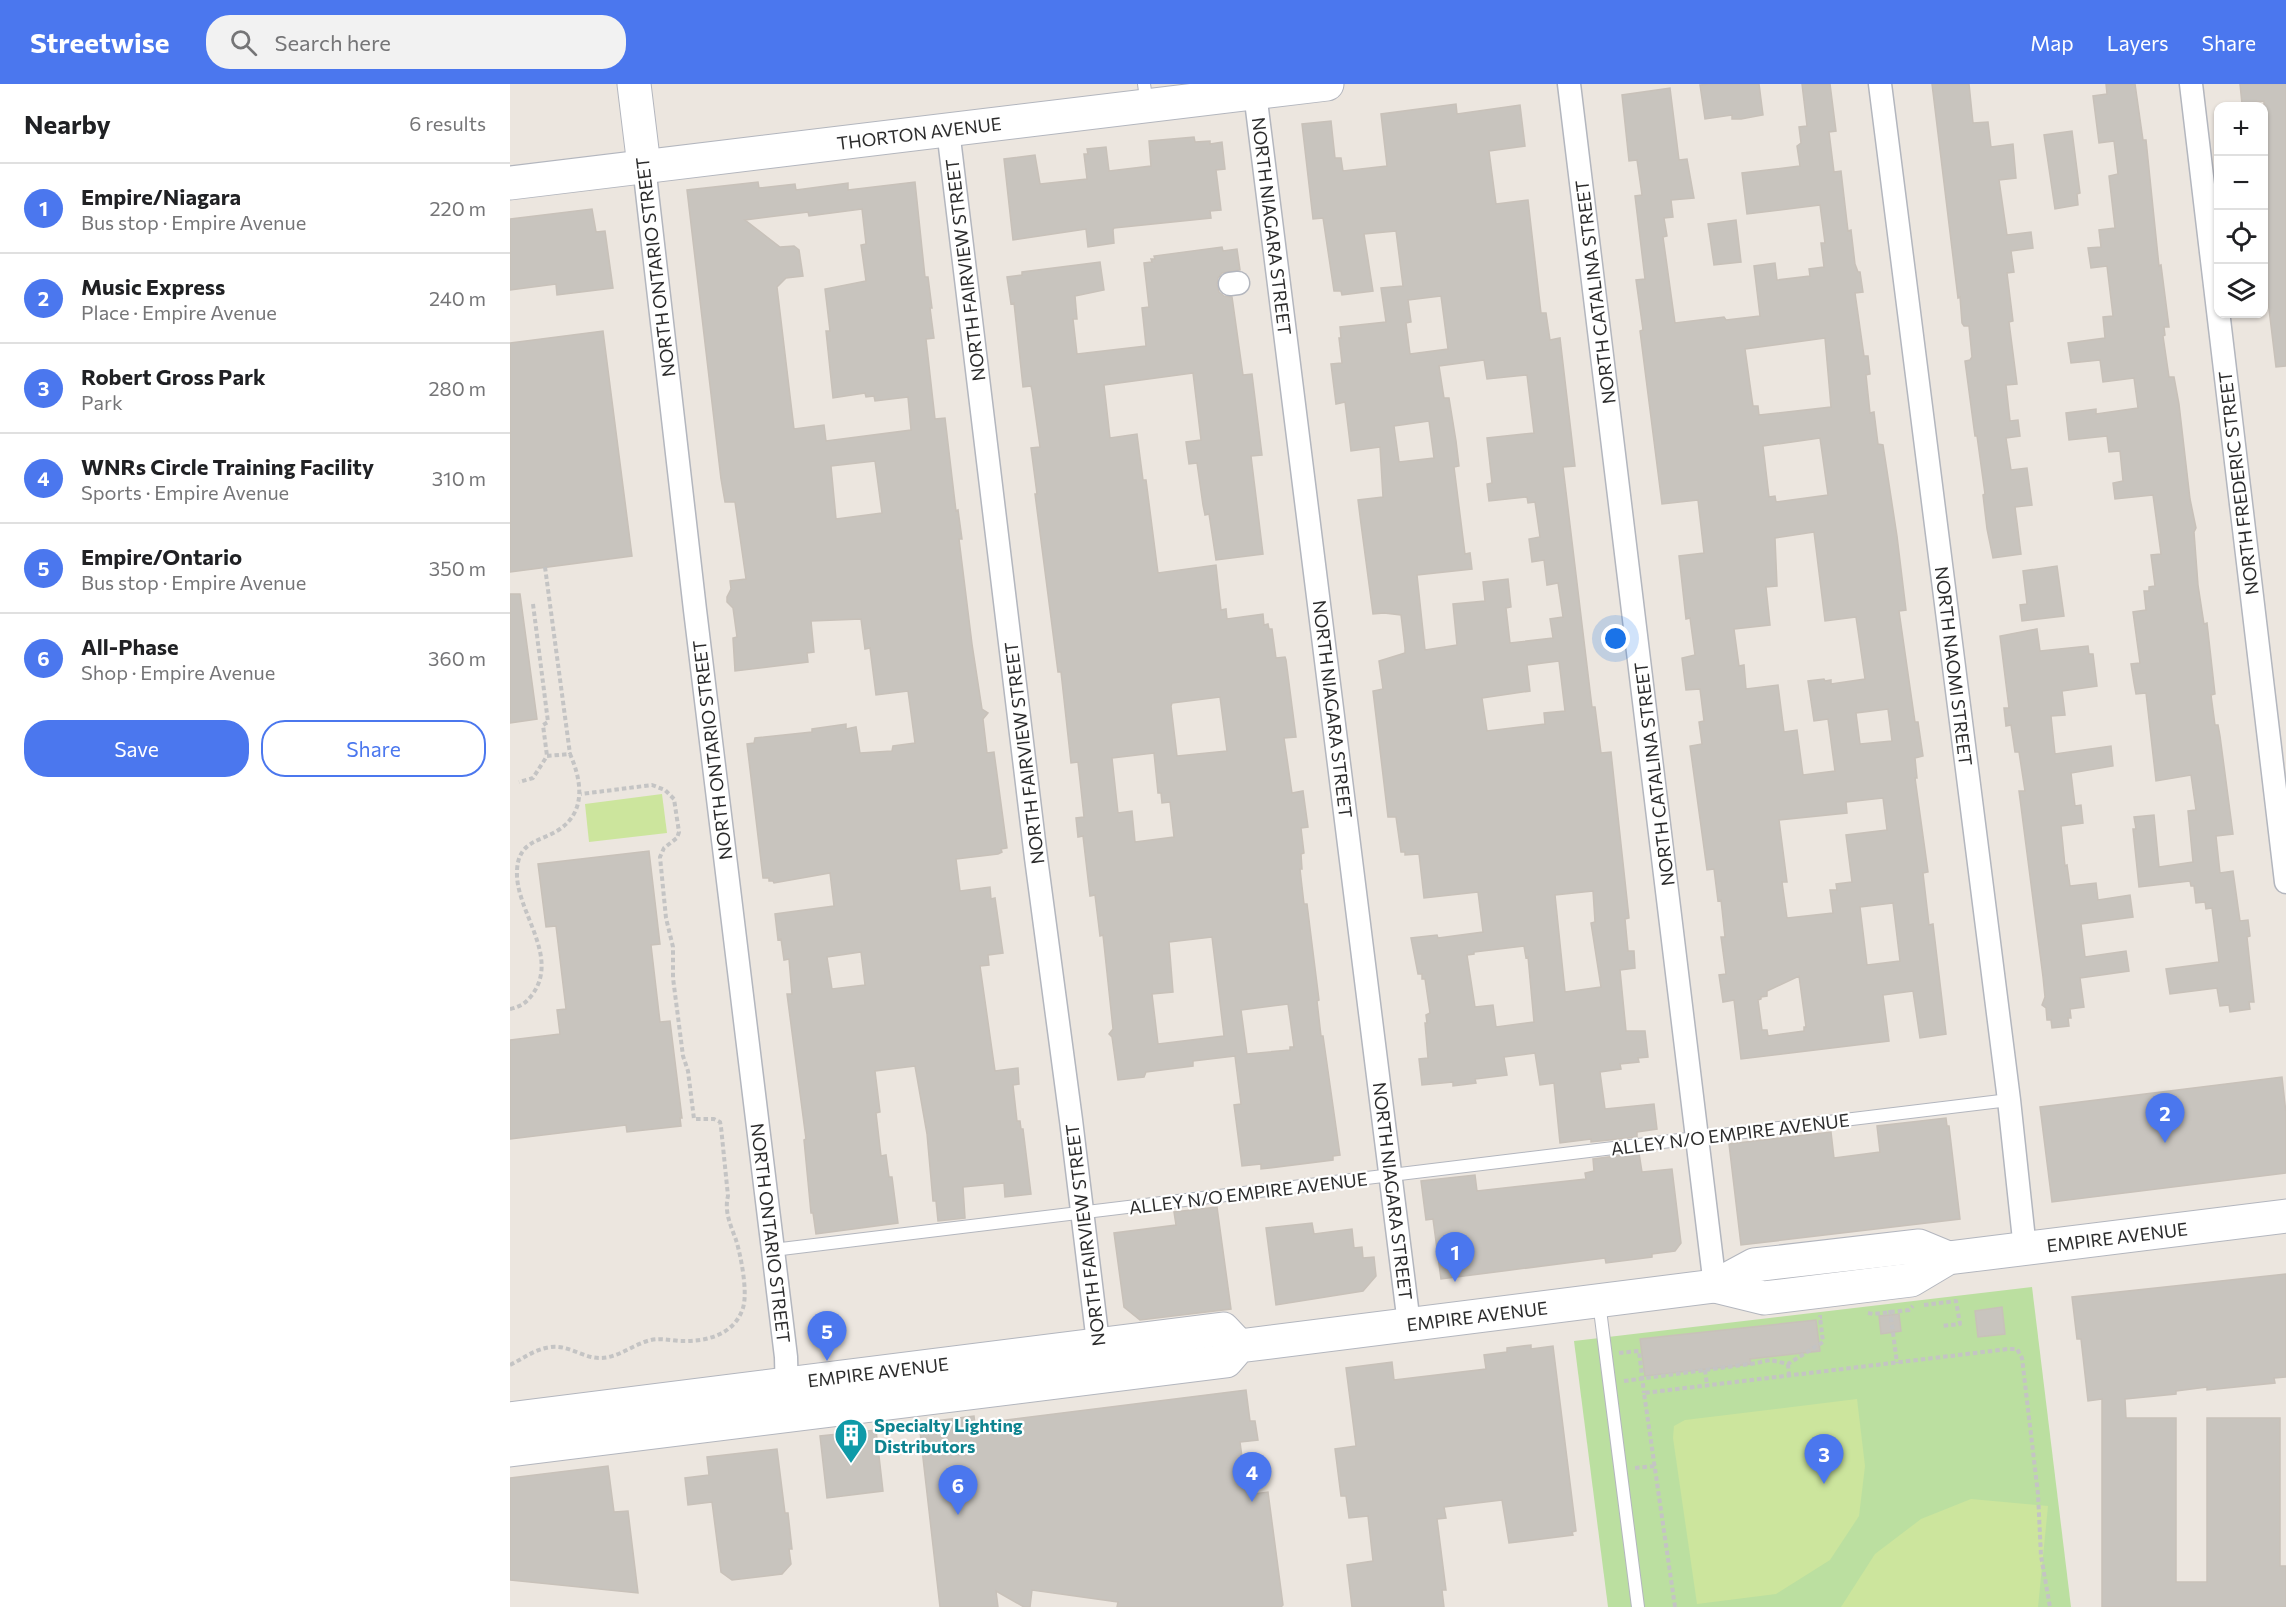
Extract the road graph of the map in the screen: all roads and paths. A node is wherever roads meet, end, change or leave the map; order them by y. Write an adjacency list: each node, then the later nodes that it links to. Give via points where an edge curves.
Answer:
1 (634, 84): 9 (main road, NORTH ONTARIO STREET)
2 (1327, 84): 6 (main road, THORTON AVENUE)
3 (1569, 84): 20 (street, NORTH CATALINA STREET)
4 (1880, 84): 19 (street, NORTH NAOMI STREET)
5 (2191, 84): 17 (street, NORTH FREDERIC STREET)
6 (1256, 93): 7 (main road, THORTON AVENUE); 21 (street, NORTH NIAGARA STREET)
7 (1146, 95): 8 (main road, THORTON AVENUE)
8 (948, 130): 9 (main road, THORTON AVENUE); 22 (street, NORTH FAIRVIEW STREET)
9 (644, 166): 10 (main road, THORTON AVENUE); 25 (street, NORTH ONTARIO STREET)
10 (510, 183)
11 (545, 567): 13 (path)
12 (533, 603): 14 (path, via 548,722 543,725)
13 (570, 754): 14 (path); 16 (path)
14 (547, 756): 15 (path, via 533,778)
15 (519, 782)
16 (581, 794): 18 (path, via 560,829 529,843 519,858 519,886 538,942 540,976 527,1003); 38 (path, via 652,785 674,799 679,832 660,857 683,1056 694,1119 720,1122 726,1204 739,1253 743,1307 725,1332 702,1341 652,1340 601,1358 555,1346 540,1348)
17 (2286, 882)
18 (510, 1009)
19 (2009, 1100): 20 (lane, ALLEY N/O EMPIRE AVENUE); 24 (street, NORTH NAOMI STREET)
20 (1698, 1138): 21 (lane, ALLEY N/O EMPIRE AVENUE); 27 (street, NORTH CATALINA STREET)
21 (1390, 1176): 22 (lane, ALLEY N/O EMPIRE AVENUE); 32 (street, NORTH NIAGARA STREET)
22 (1082, 1213): 25 (lane, ALLEY N/O EMPIRE AVENUE); 35 (street, NORTH FAIRVIEW STREET)
23 (2286, 1216): 24 (main road, EMPIRE AVENUE)
24 (2025, 1249): 26 (main road, EMPIRE AVENUE)
25 (773, 1250): 43 (street, NORTH ONTARIO STREET)
26 (1948, 1258): 27 (main road, EMPIRE AVENUE, via 1919,1246 1754,1265); 28 (main road, EMPIRE AVENUE)
27 (1715, 1286): 28 (main road, EMPIRE AVENUE, via 1764,1298); 29 (main road, EMPIRE AVENUE)
28 (1888, 1297): 30 (path, via 1873,1314); 33 (path, via 1909,1310 1956,1301 1960,1324); 36 (path)
29 (1599, 1300): 32 (main road, EMPIRE AVENUE); 34 (lane)
30 (1866, 1312)
31 (1832, 1316): 37 (path, via 1820,1317 1823,1342)
32 (1409, 1324): 35 (main road, EMPIRE AVENUE, via 1239,1346 1226,1361)
33 (1942, 1326)
34 (1606, 1355): 41 (path, via 1639,1351); 42 (lane)
35 (1100, 1360): 43 (main road, EMPIRE AVENUE); 46 (main road, EMPIRE AVENUE)
36 (1897, 1363): 40 (path); 51 (path, via 2008,1349 2020,1352)
37 (1788, 1364): 39 (path, via 1765,1360); 40 (path)
38 (510, 1365)
39 (1705, 1370): 41 (path); 44 (path)
40 (1789, 1376): 44 (path)
41 (1643, 1378): 42 (path); 45 (path)
42 (1609, 1382): 49 (lane)
43 (787, 1383): 46 (street, NORTH ONTARIO STREET); 47 (main road, EMPIRE AVENUE)
44 (1707, 1385): 45 (path)
45 (1644, 1393): 50 (path)
46 (788, 1416): 48 (main road, EMPIRE AVENUE)
47 (510, 1419)
48 (510, 1450)
49 (1638, 1607)
50 (1675, 1607)
51 (2050, 1607)

